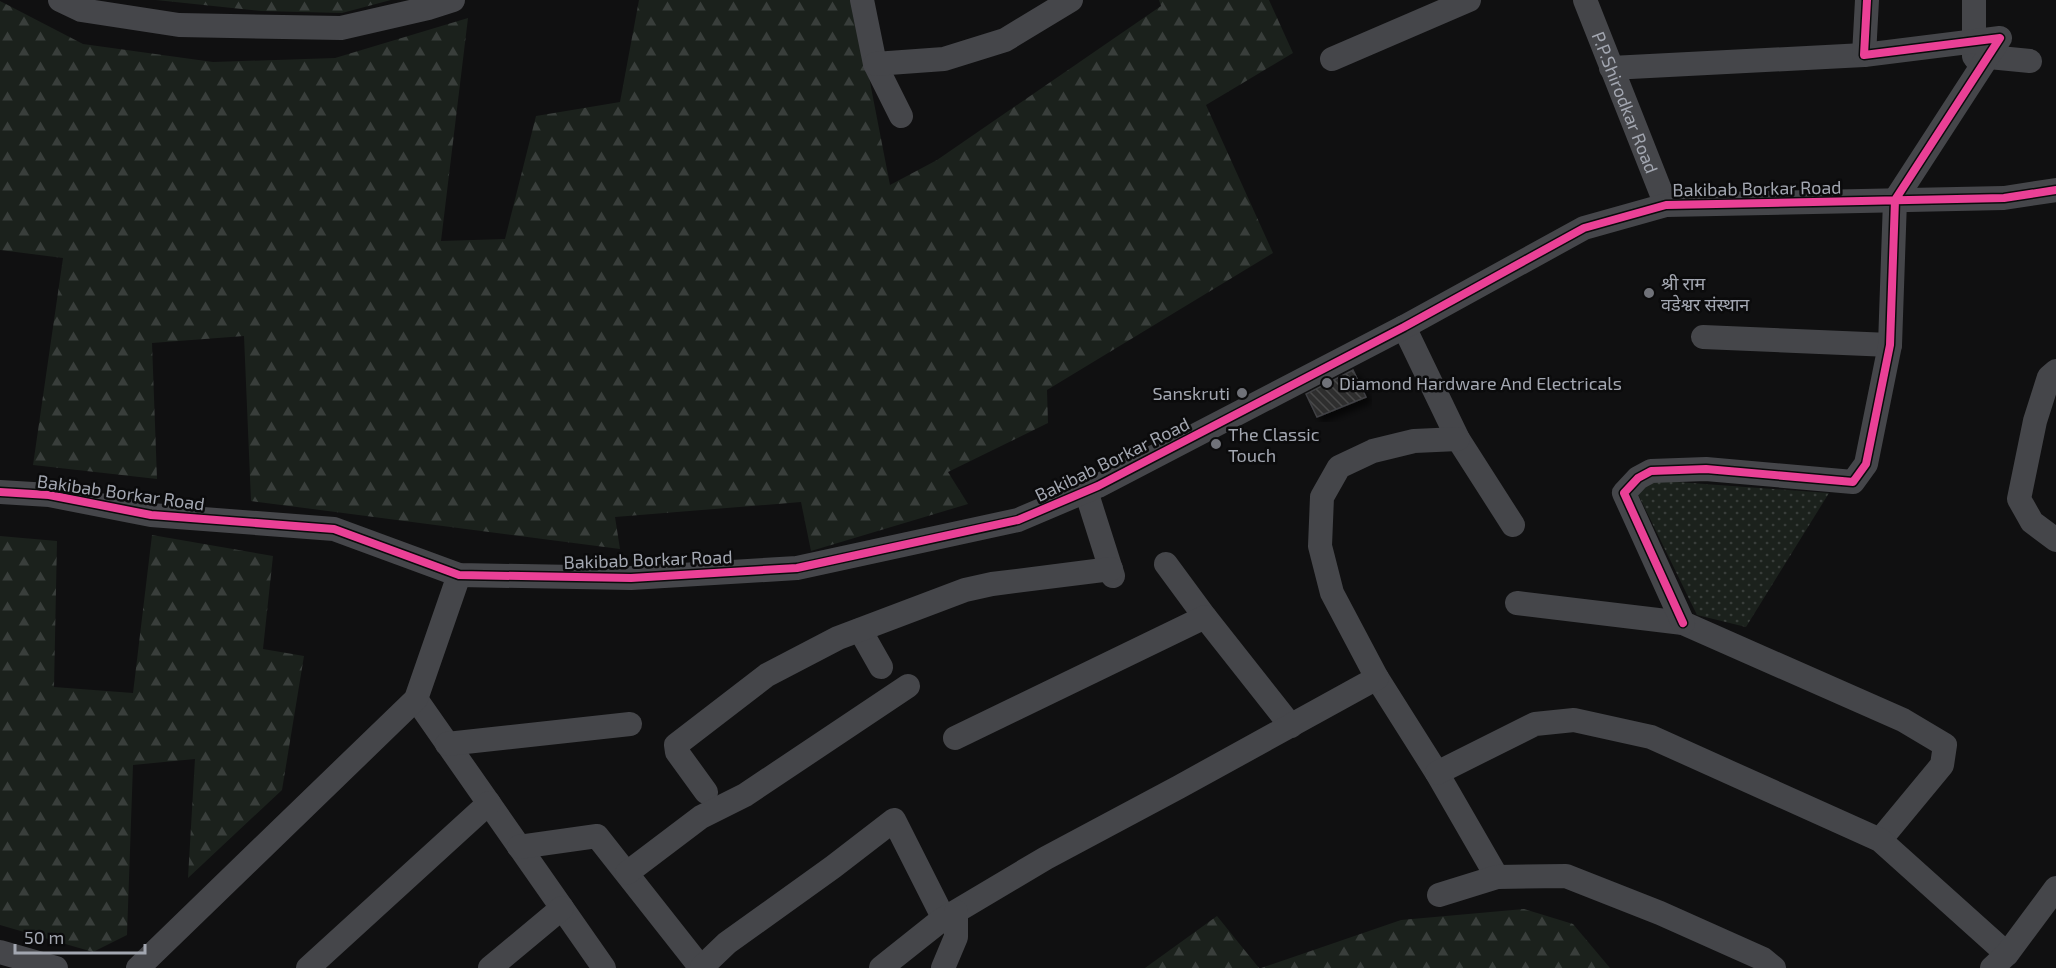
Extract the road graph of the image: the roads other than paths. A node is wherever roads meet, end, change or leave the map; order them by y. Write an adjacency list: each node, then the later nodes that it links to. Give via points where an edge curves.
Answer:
1 (60, 0): 2 (street, via 81,10 179,25 341,28)
2 (453, 0)
3 (862, 0): 14 (street)
4 (1071, 0): 14 (street, via 1005,40 944,59)
5 (1469, 0): 11 (street)
6 (1585, 0): 15 (street, P.P.Shirodkar Road)
7 (1867, 0): 10 (street)
8 (1974, 0): 12 (street)
9 (2001, 38): 10 (street); 12 (street); 18 (street)
10 (1864, 55): 15 (street)
11 (1332, 59)
12 (1974, 59): 13 (street)
13 (2030, 61)
14 (875, 64): 16 (street)
15 (1611, 68): 19 (street, P.P.Shirodkar Road)
16 (901, 116)
17 (2056, 190): 18 (street, Bakibab Borkar Road, via 2004,198)
18 (1895, 200): 19 (street, Bakibab Borkar Road); 22 (street)
19 (1666, 205): 20 (street, Bakibab Borkar Road, via 1584,228)
20 (1404, 327): 24 (street); 26 (street, Bakibab Borkar Road)
21 (1703, 336): 22 (street)
22 (1890, 345): 33 (street, via 1866,464 1853,482 1706,469 1651,471 1624,493)
23 (2056, 371): 28 (street, via 2049,377 2035,421 2019,499 2032,522)
24 (1458, 439): 27 (street); 36 (street, via 1413,441 1373,451 1339,467 1322,497 1320,546 1332,593)
25 (0, 492): 30 (street, Bakibab Borkar Road, via 49,495 151,515 334,529)
26 (1086, 492): 30 (street, Bakibab Borkar Road, via 1018,520 797,568 631,578); 34 (street, via 1112,573 965,590)
27 (1513, 525)
28 (2056, 540)
29 (1166, 564): 32 (street)
30 (459, 575): 38 (street)
31 (1517, 603): 33 (street)
32 (1205, 617): 40 (street); 41 (street)
33 (1683, 623): 46 (street, via 1903,720 1945,745 1942,765)
34 (860, 630): 35 (street); 44 (street, via 767,675 676,745)
35 (881, 667)
36 (1377, 678): 40 (street); 43 (street)
37 (908, 686): 48 (street, via 745,795 701,817)
38 (416, 699): 42 (street); 57 (street)
39 (630, 724): 42 (street)
40 (1291, 726): 53 (street, via 1046,858)
41 (955, 738)
42 (447, 744): 45 (street)
43 (1437, 773): 46 (street, via 1535,724 1574,720 1651,737); 49 (street)
44 (706, 792)
45 (489, 804): 47 (street); 58 (street)
46 (1880, 840): 55 (street)
47 (519, 847): 48 (street, via 597,836); 52 (street)
48 (627, 873): 61 (street)
49 (1497, 877): 51 (street); 64 (street, via 1566,876 1660,913 1763,959)
50 (2056, 888): 55 (street)
51 (1439, 895)
52 (562, 908): 59 (street); 60 (street)
53 (950, 915): 61 (street, via 894,820 727,943); 62 (street); 63 (street, via 956,937)
54 (0, 952): 56 (street)
55 (2000, 961)
56 (56, 968)
57 (138, 968)
58 (308, 968)
59 (490, 968)
60 (604, 968)
61 (702, 968)
62 (881, 968)
63 (943, 968)
64 (1774, 968)

